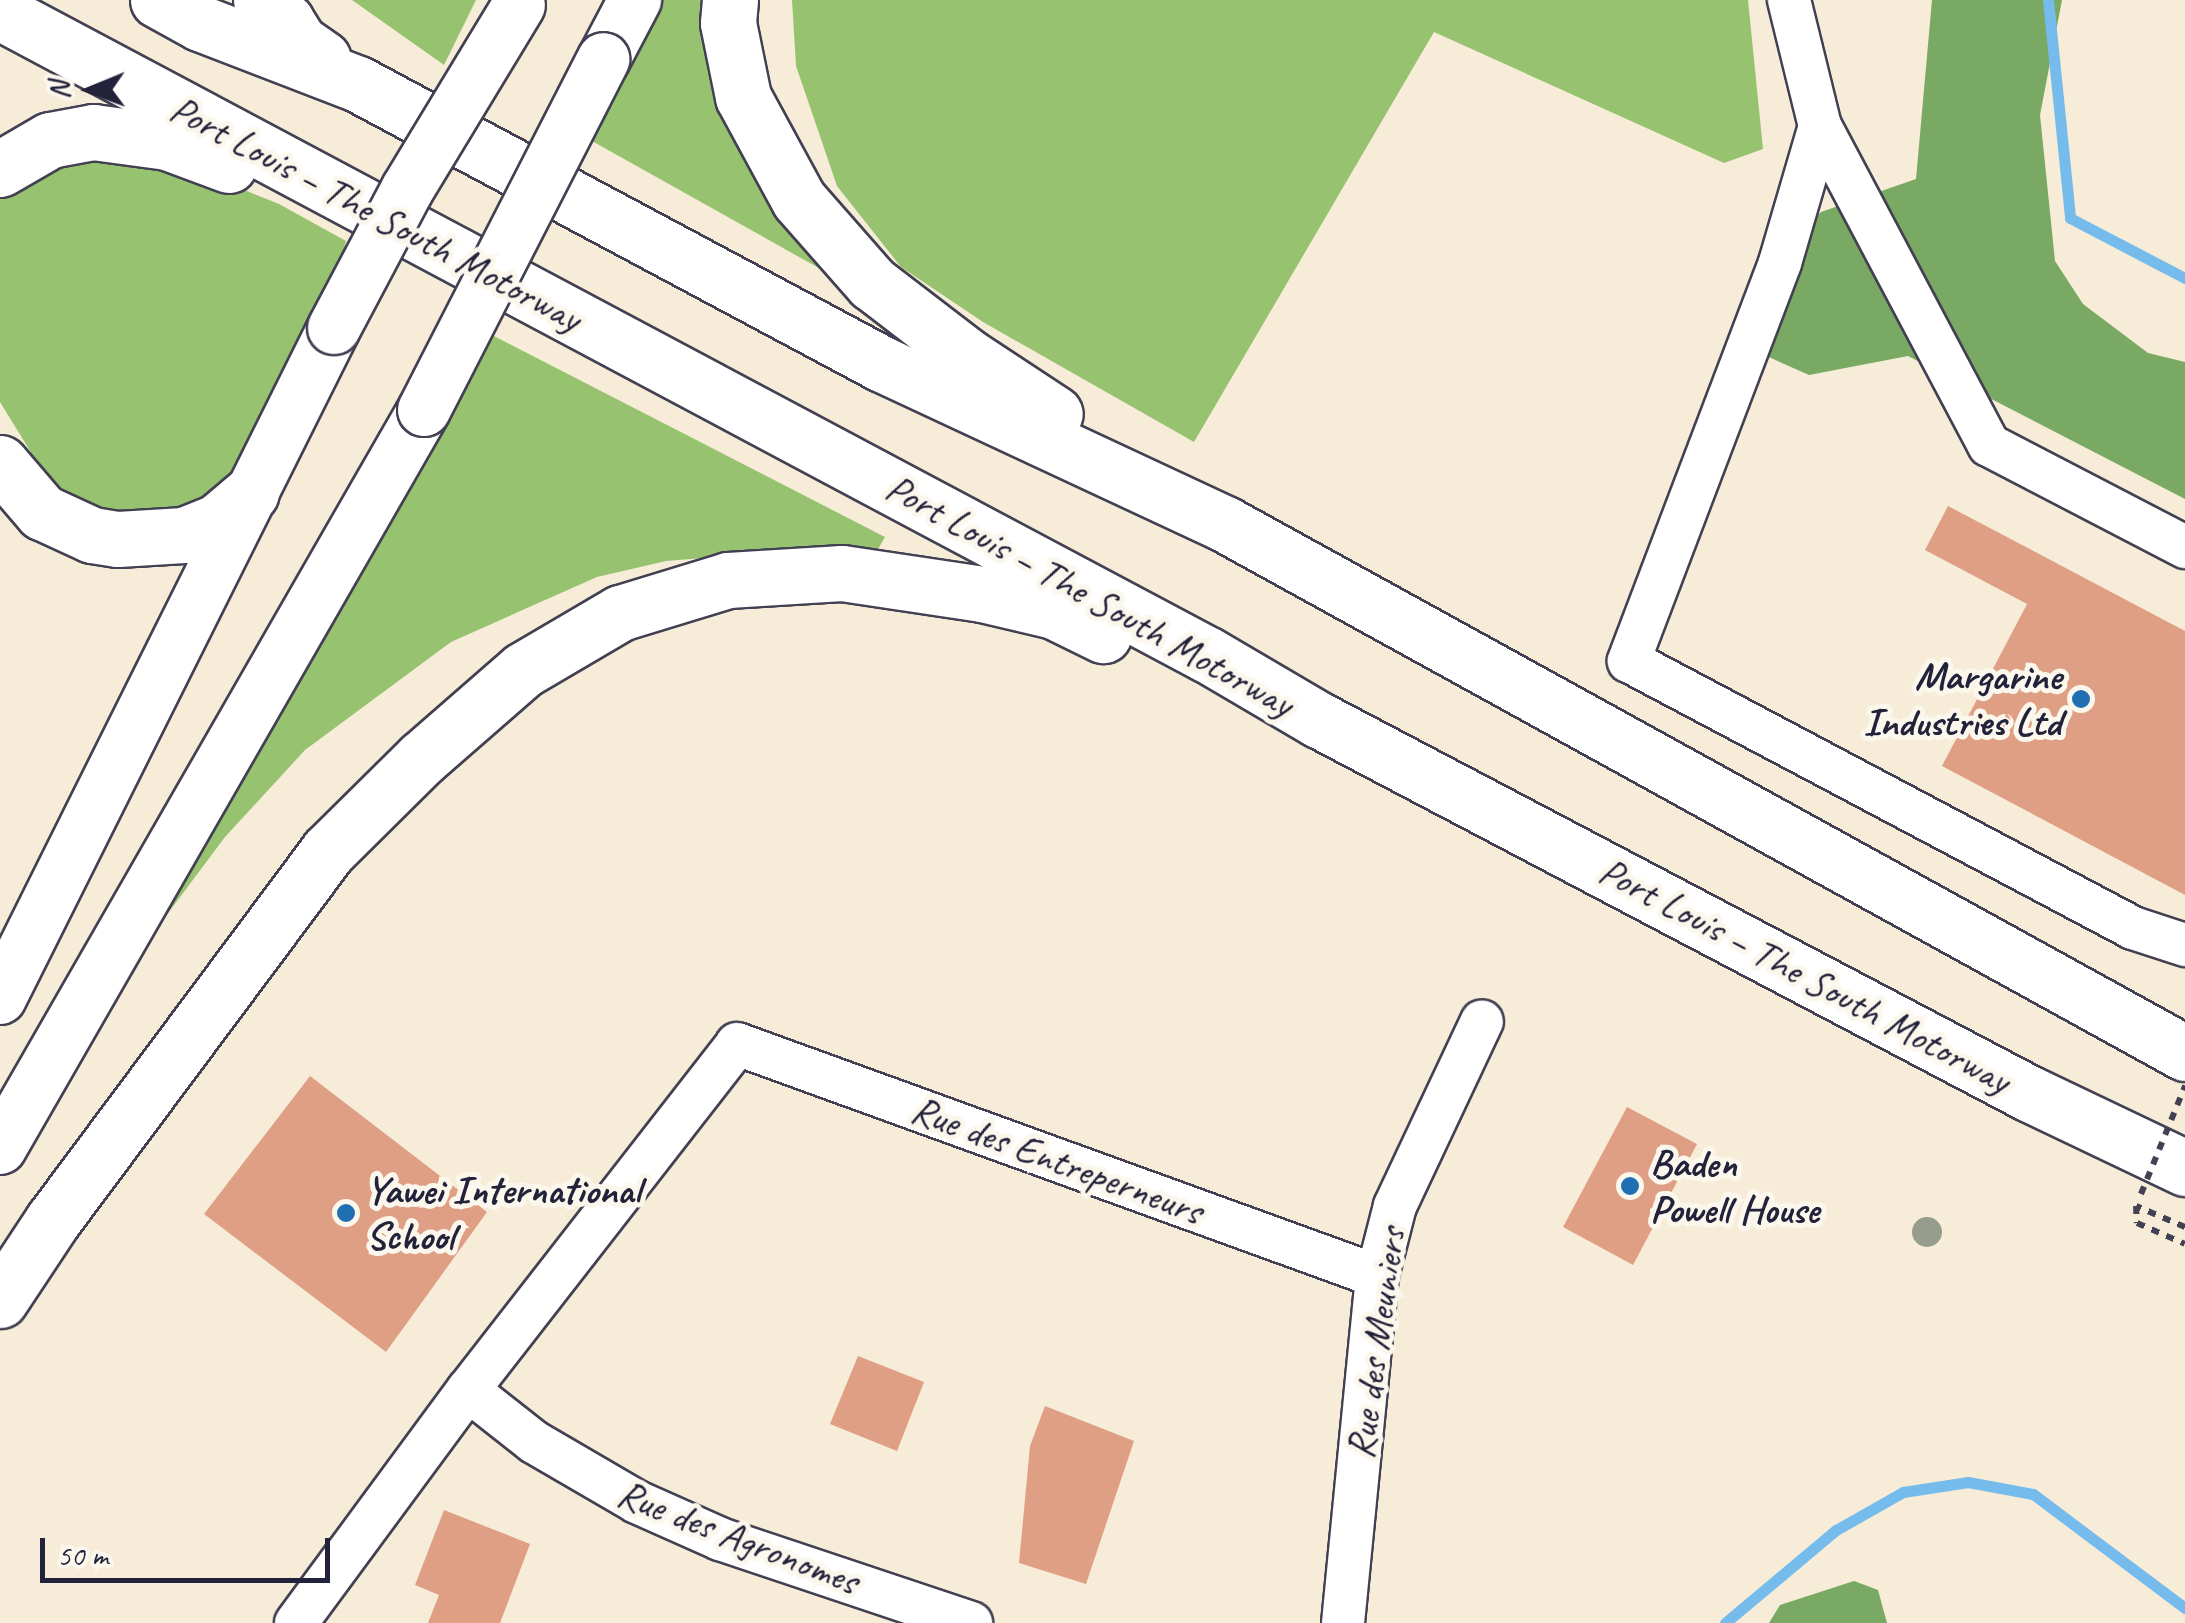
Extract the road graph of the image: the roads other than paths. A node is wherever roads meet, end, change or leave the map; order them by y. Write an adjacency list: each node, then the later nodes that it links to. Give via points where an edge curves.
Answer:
1 (158, 0): 8 (highway)
2 (260, 0): 8 (highway, via 299,42)
3 (634, 0): 23 (main road, bridge, via 424,410)
4 (730, 0): 15 (highway, via 743,97 799,200 872,284 967,356)
5 (1789, 0): 9 (street)
6 (531, 6): 11 (main road, bridge, via 407,190)
7 (0, 12): 13 (highway, Port Louis – The South Motorway)
8 (358, 84): 15 (highway, via 882,364)
9 (1820, 126): 16 (street, via 1989,445); 19 (street, via 1780,263 1628,662 2133,928)
10 (0, 169): 13 (highway, via 50,140 93,132 167,142 532,309 796,454)
11 (348, 336): 14 (main road); 18 (main road)
12 (0, 463): 14 (highway, via 42,512 118,539 184,534 218,520)
13 (892, 487): 17 (highway, Port Louis – The South Motorway)
14 (252, 493): 18 (main road)
15 (1225, 524): 22 (highway)
16 (2185, 547)
17 (1319, 720): 24 (highway, Port Louis – The South Motorway, via 2030,1094); 26 (highway, via 1226,693 1054,611 982,594 842,573 728,580 620,613 523,670 421,758 328,852)
18 (130, 745): 20 (main road)
19 (2185, 945)
20 (3, 994)
21 (1482, 1021): 25 (street, Rue des Meuniers, via 1395,1206)
22 (2185, 1053)
23 (0, 1148)
24 (2163, 1181)
25 (1377, 1276): 27 (street, Rue des Entreperneurs, via 738,1044); 30 (street, Rue des Meuniers)
26 (0, 1300)
27 (468, 1390): 28 (street); 29 (street, Rue des Agronomes, via 534,1442 637,1502 720,1539)
28 (296, 1623)
29 (972, 1623)
30 (1343, 1623)

